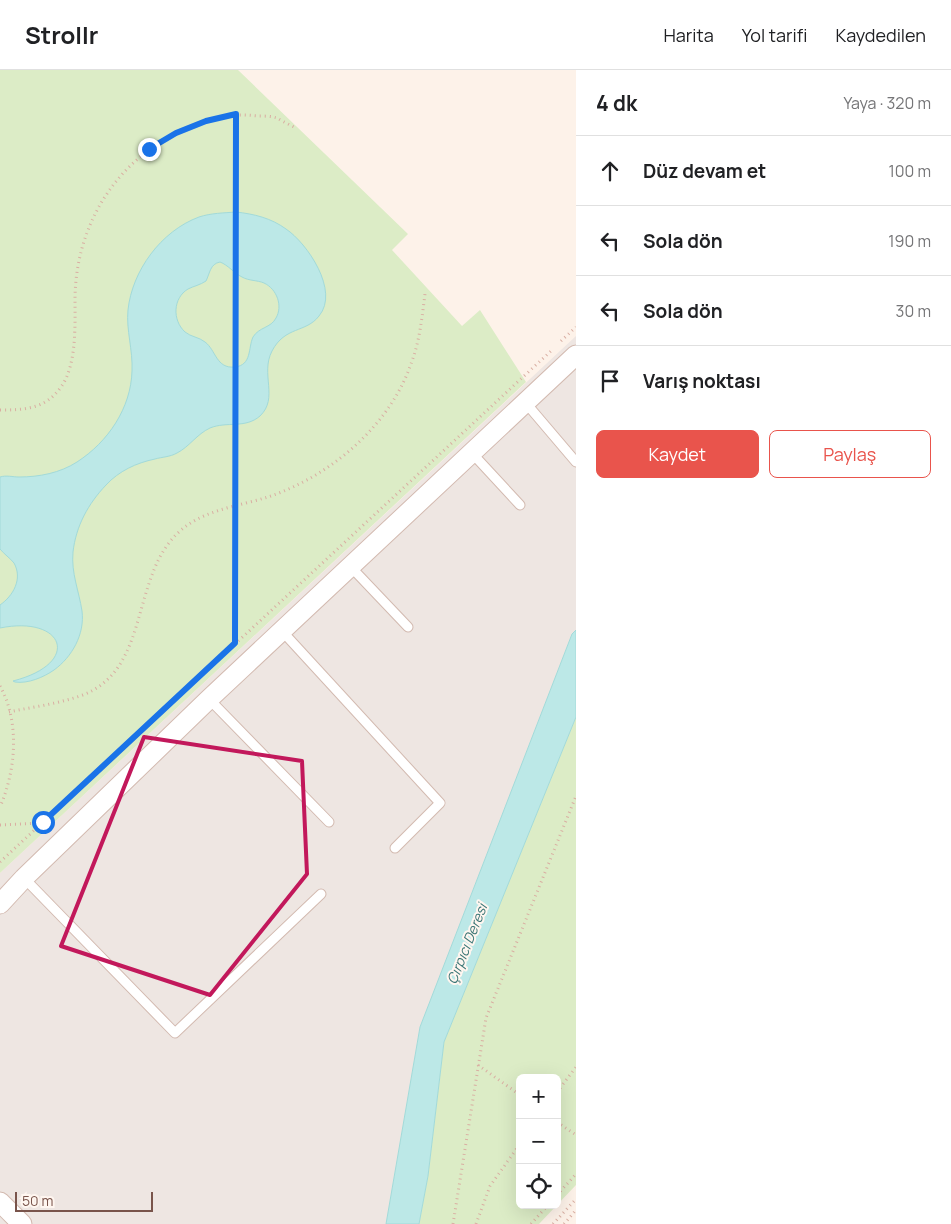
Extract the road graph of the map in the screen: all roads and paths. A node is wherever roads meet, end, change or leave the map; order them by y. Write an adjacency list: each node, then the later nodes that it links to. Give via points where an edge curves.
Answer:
1 (236, 114): 2 (path, via 275,118); 7 (path, via 176,133 149,149 125,170 91,222 81,248 76,275 76,323 69,368 62,387 42,404); 11 (path)
2 (294, 127)
3 (425, 294): 11 (path, via 421,329 412,362 396,395 375,426 343,457 306,480)
4 (576, 328): 15 (path)
5 (576, 355): 6 (street)
6 (525, 402): 8 (street); 9 (lane)
7 (0, 410)
8 (471, 452): 10 (lane); 12 (street)
9 (576, 462)
10 (520, 505)
11 (235, 507): 15 (path); 18 (path, via 194,521 162,551 154,566 132,642 113,674 80,696)
12 (350, 566): 13 (lane); 14 (street)
13 (408, 627)
14 (282, 630): 17 (street); 24 (lane, via 440,803)
15 (235, 643): 21 (path)
16 (0, 686): 18 (path)
17 (209, 699): 22 (lane); 26 (street)
18 (9, 712): 20 (path, via 14,745 12,767)
19 (576, 796): 29 (path, via 486,1018)
20 (0, 807)
21 (43, 822): 23 (path); 25 (path)
22 (329, 822)
23 (0, 825)
24 (395, 848)
25 (0, 862)
26 (24, 878): 27 (lane, via 175,1033); 28 (street)
27 (321, 894)
28 (0, 904)
29 (478, 1065): 32 (path); 43 (path)
30 (576, 1066): 31 (path)
31 (561, 1087)
32 (516, 1092)
33 (561, 1125): 34 (path)
34 (576, 1135)
35 (516, 1150): 44 (path, via 490,1186)
36 (576, 1174): 37 (path)
37 (561, 1191)
38 (576, 1198): 46 (path)
39 (0, 1202): 42 (street)
40 (544, 1209): 45 (path)
41 (576, 1210): 47 (path)
42 (22, 1224)
43 (452, 1224)
44 (476, 1224)
45 (531, 1224)
46 (553, 1224)
47 (564, 1224)

